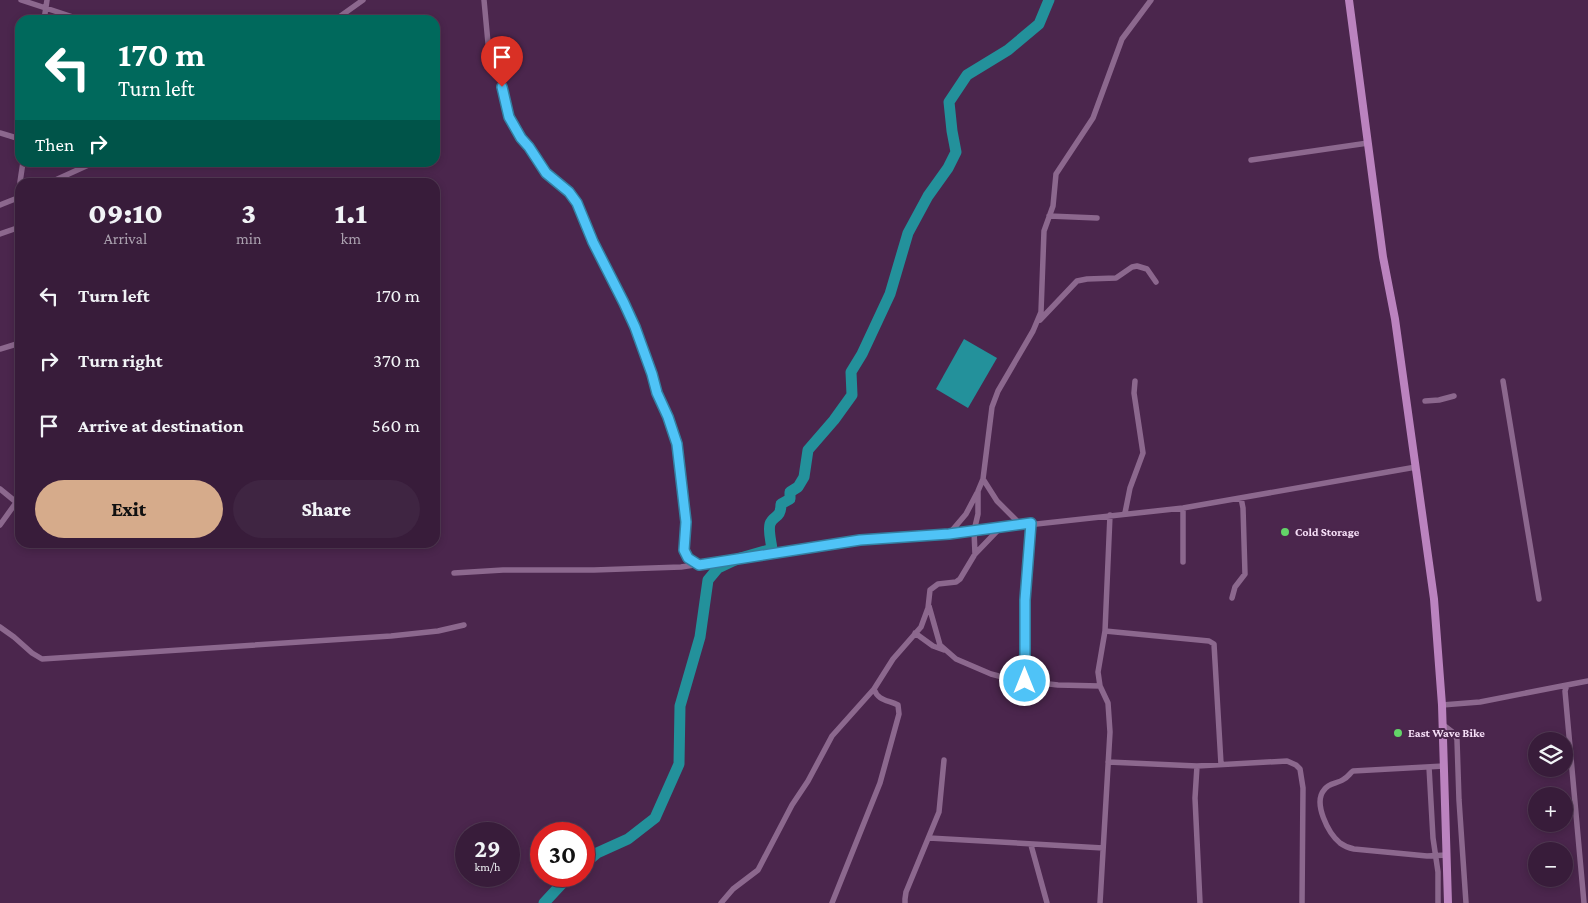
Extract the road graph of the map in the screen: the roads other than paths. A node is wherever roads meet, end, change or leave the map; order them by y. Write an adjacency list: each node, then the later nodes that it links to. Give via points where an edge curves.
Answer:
1 (20, 0): 7 (street)
2 (47, 0): 7 (street)
3 (363, 0): 10 (street)
4 (484, 0): 49 (street, via 488,43 499,72 509,117 542,168 577,203 635,327 677,444 686,522 684,550 688,558)
5 (1151, 0): 19 (street, via 1122,39 1093,118 1056,174)
6 (1349, 0): 13 (main road)
7 (45, 8): 8 (street); 9 (street)
8 (44, 15)
9 (67, 15)
10 (342, 15)
11 (0, 134): 12 (street)
12 (15, 138)
13 (1368, 143): 14 (street); 31 (main road)
14 (1251, 160)
15 (84, 167): 16 (street)
16 (60, 178)
17 (15, 200): 18 (street)
18 (0, 205)
19 (1049, 216): 20 (street); 24 (street, via 1044,230 1042,300)
20 (1097, 218)
21 (15, 229): 22 (street)
22 (0, 234)
23 (1156, 282): 24 (street, via 1147,270 1137,266 1116,278 1077,281)
24 (1038, 321): 32 (street, via 992,407)
25 (15, 344): 26 (street)
26 (0, 349)
27 (1136, 381): 39 (street, via 1134,393 1143,452)
28 (1502, 381): 52 (street)
29 (1454, 396): 30 (street)
30 (1425, 401)
31 (1416, 467): 36 (street); 64 (main road, via 1434,599)
32 (983, 480): 34 (street); 42 (street, via 996,501)
33 (0, 489): 35 (street)
34 (978, 491): 45 (street); 46 (street, via 966,514)
35 (15, 497)
36 (1241, 498): 38 (street); 51 (street, via 1245,574)
37 (15, 503): 43 (street)
38 (1183, 508): 39 (street); 48 (street)
39 (1125, 514): 40 (street)
40 (1110, 515): 41 (street); 56 (street)
41 (1031, 523): 42 (street); 59 (street, via 1025,600)
42 (1020, 524): 44 (street)
43 (0, 525)
44 (1000, 528): 45 (street); 47 (street)
45 (974, 531): 46 (street); 47 (street)
46 (949, 534): 49 (street, via 860,540)
47 (976, 554): 53 (street, via 960,579 934,586)
48 (1182, 562)
49 (699, 565): 50 (street)
50 (454, 573)
51 (1232, 598)
52 (1539, 599)
53 (928, 601): 57 (street, via 925,618); 58 (street, via 940,645)
54 (464, 625): 55 (street, via 391,636 42,659)
55 (0, 627)
56 (1105, 631): 62 (street, via 1098,672); 68 (street, via 1214,644)
57 (915, 633): 58 (street); 63 (street)
58 (946, 651): 59 (street, via 990,674)
59 (1025, 681): 62 (street)
60 (1588, 681): 61 (street)
61 (1567, 685): 64 (street, via 1480,702); 87 (street, via 1566,718)
62 (1100, 686): 67 (street, via 1110,710)
63 (874, 689): 78 (street, via 832,736 758,870); 79 (street, via 880,699 898,705 899,714 880,783)
64 (1442, 705): 65 (main road)
65 (1442, 724): 71 (main road); 86 (street, via 1458,740)
66 (944, 760): 72 (street, via 939,812)
67 (1108, 762): 69 (street); 74 (street)
68 (1221, 764): 69 (street); 83 (street, via 1287,761 1300,769 1303,788)
69 (1196, 766): 82 (street)
70 (1429, 766): 71 (street); 76 (street); 76 (street, via 1353,771 1322,790 1320,806 1331,833 1345,847)
71 (1444, 766): 75 (main road)
72 (928, 838): 73 (street); 77 (street)
73 (1031, 845): 74 (street); 80 (street)
74 (1103, 848): 81 (street)
75 (1447, 855): 76 (street); 85 (main road)
76 (1436, 856): 84 (street)
77 (904, 902)
78 (721, 903)
79 (832, 903)
80 (1047, 903)
81 (1100, 903)
82 (1200, 903)
83 (1302, 903)
84 (1438, 903)
85 (1448, 903)
86 (1466, 903)
87 (1584, 903)

